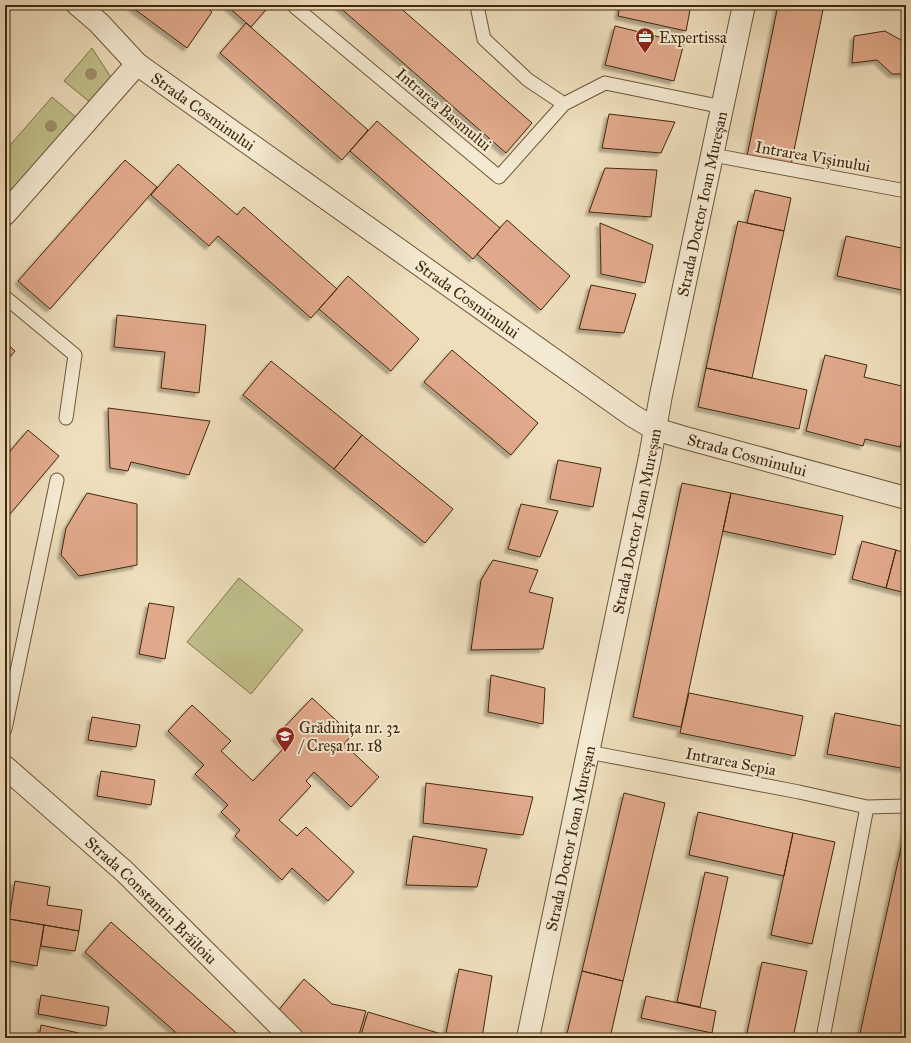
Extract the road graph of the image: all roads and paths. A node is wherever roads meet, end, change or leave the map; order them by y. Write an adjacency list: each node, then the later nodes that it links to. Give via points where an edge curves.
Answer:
1 (78, 5): 5 (street, Strada Cosminului, via 99,23)
2 (296, 5): 6 (lane, Intrarea Basmului, via 295,7 499,177)
3 (478, 5): 6 (lane, via 484,39 528,80)
4 (744, 5): 7 (street, Strada Doctor Ioan Mureșan)
5 (137, 64): 10 (street); 13 (street, Strada Cosminului, via 628,413)
6 (564, 104): 7 (lane, Intrarea Basmului, via 605,83)
7 (723, 107): 8 (street, Strada Doctor Ioan Mureșan)
8 (713, 155): 9 (lane, Intrarea Vișinului); 13 (street, Strada Doctor Ioan Mureșan)
9 (906, 191)
10 (5, 214)
11 (5, 296): 12 (lane, via 75,354)
12 (66, 418)
13 (655, 429): 15 (street, Strada Cosminului); 17 (street, Strada Doctor Ioan Mureșan)
14 (57, 480): 16 (lane)
15 (906, 498)
16 (5, 729)
17 (588, 752): 20 (lane, Intrarea Sepia); 22 (street, Strada Doctor Ioan Mureșan)
18 (5, 767): 21 (street, Strada Constantin Brăiloiu, via 125,872)
19 (906, 806): 20 (lane, Intrarea Sepia)
20 (867, 807): 23 (lane)
21 (292, 1038)
22 (528, 1038)
23 (823, 1038)

